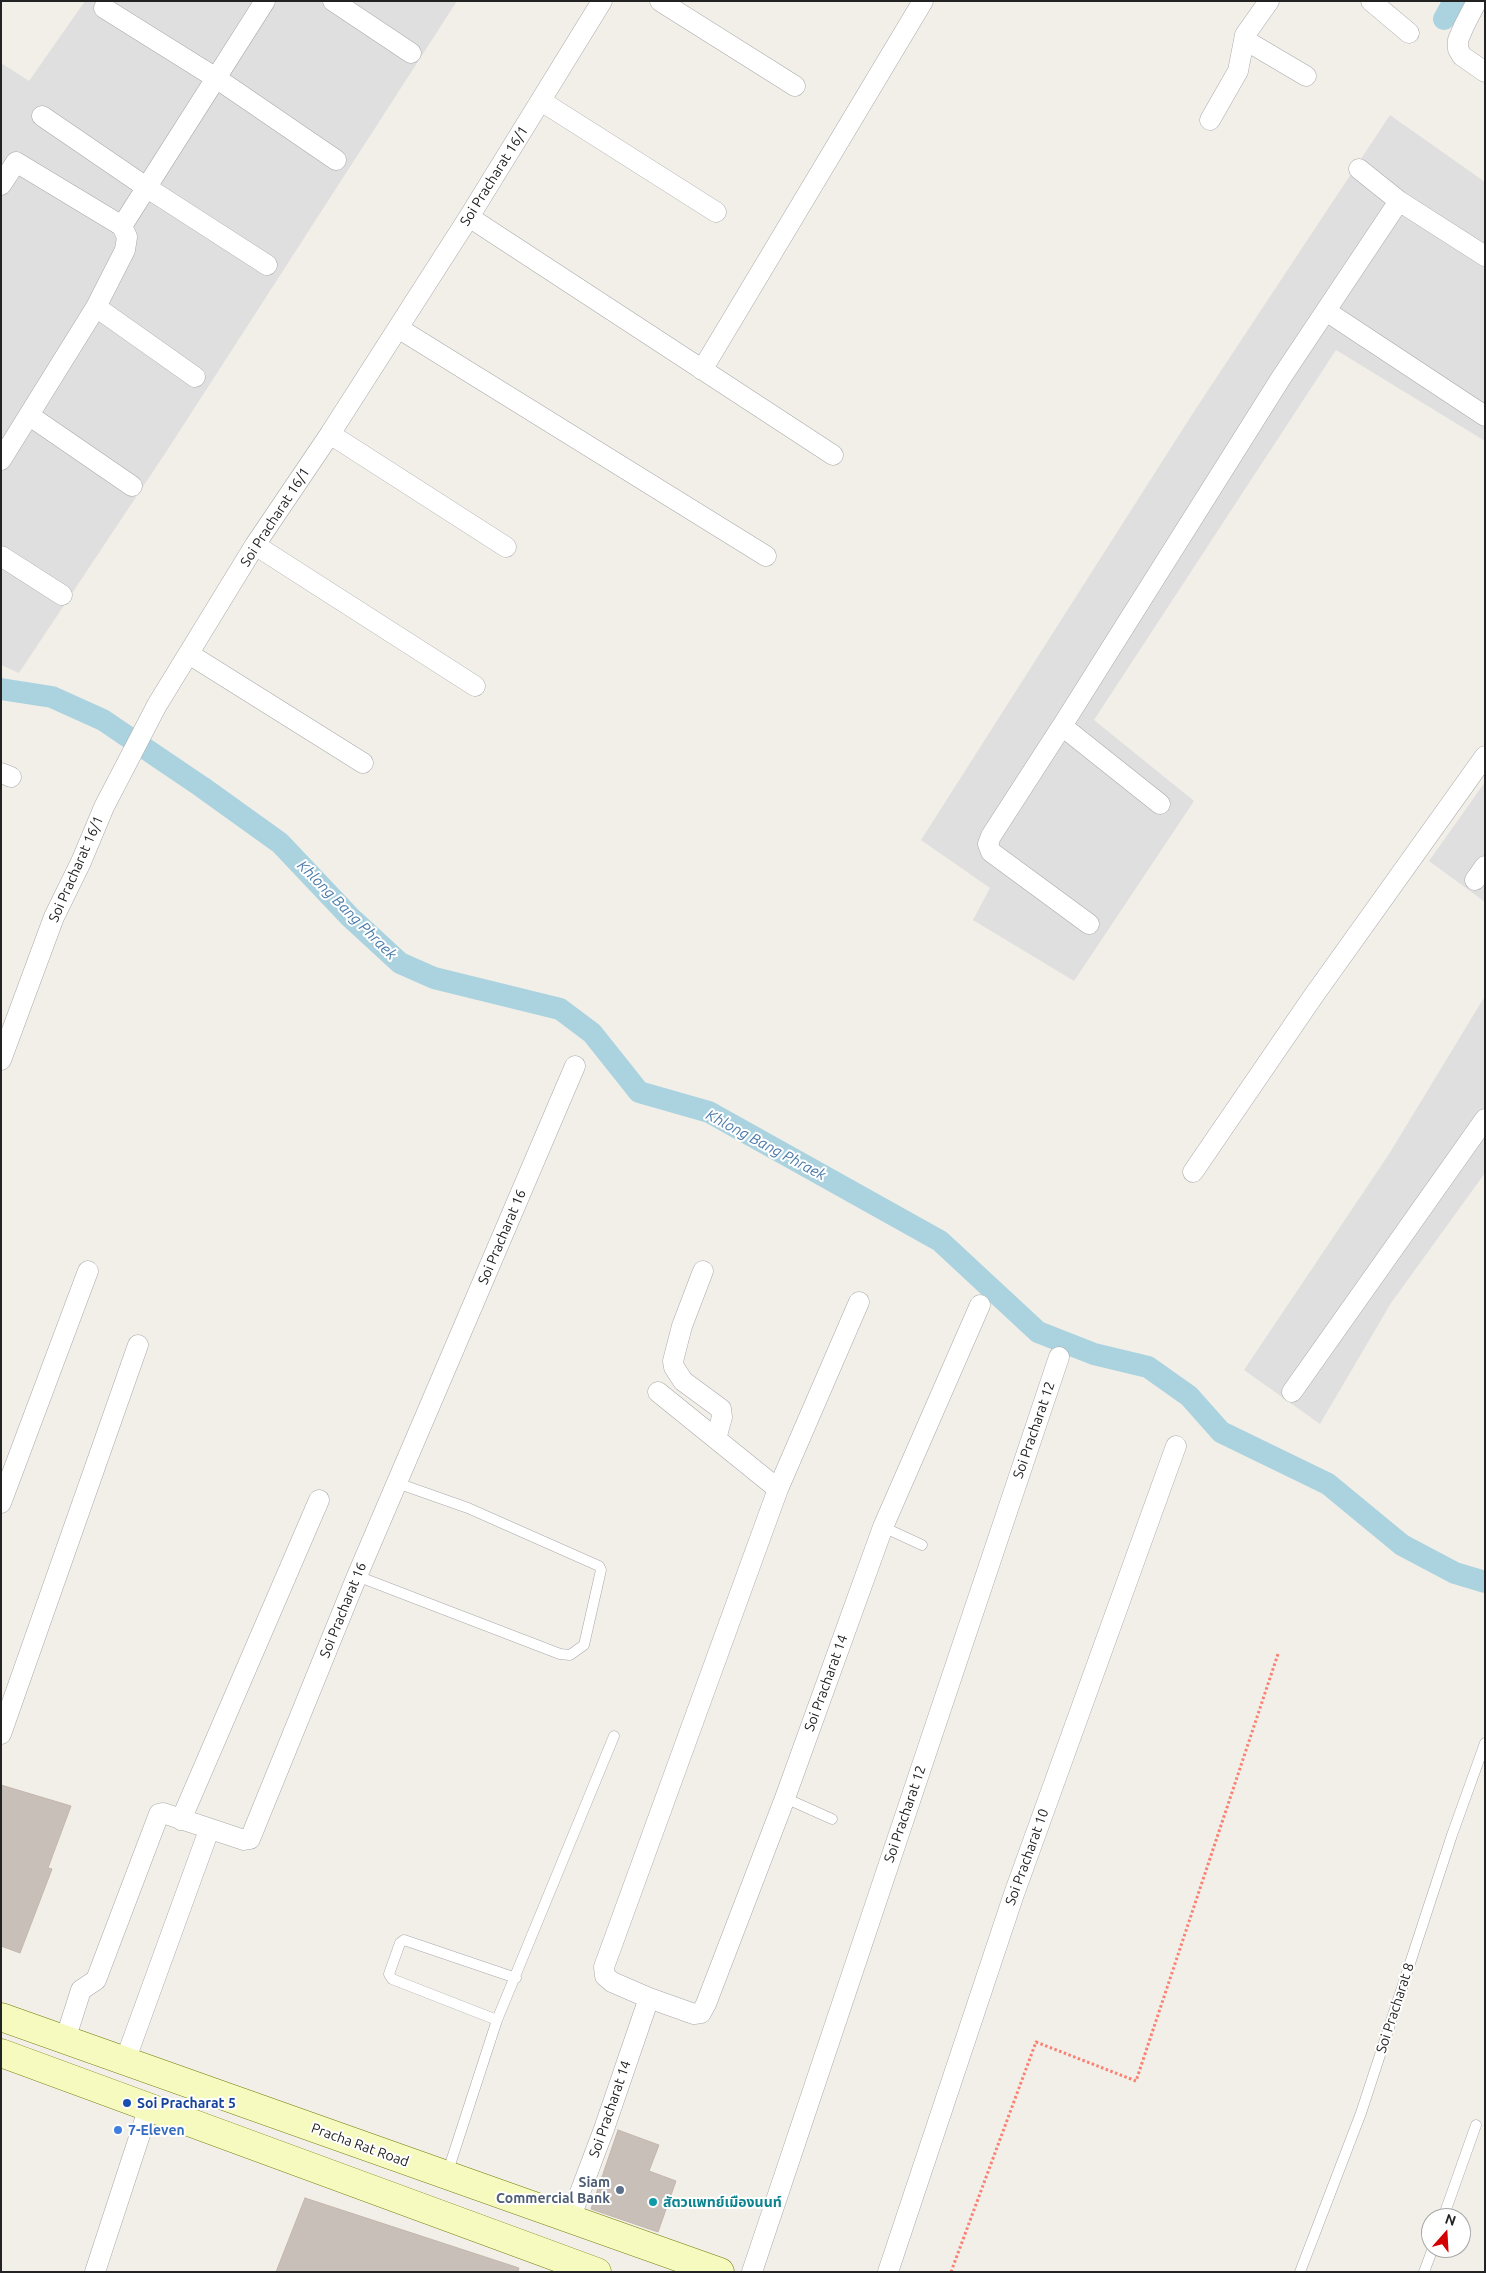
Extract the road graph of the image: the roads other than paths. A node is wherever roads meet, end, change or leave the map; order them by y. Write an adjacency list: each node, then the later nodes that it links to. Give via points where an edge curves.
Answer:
1 (265, 1): 15 (street)
2 (333, 1): 12 (street)
3 (602, 1): 17 (street, Soi Pracharat 16/1)
4 (660, 1): 16 (street)
5 (923, 1): 34 (street)
6 (1269, 1): 11 (street)
7 (1371, 1): 10 (street)
8 (1477, 1): 13 (street, via 1458,40 1458,49 1462,56)
9 (104, 8): 15 (street)
10 (1410, 33)
11 (1244, 40): 14 (street); 19 (street, via 1234,81)
12 (411, 53)
13 (1484, 72)
14 (1306, 76)
15 (216, 78): 21 (street); 24 (street)
16 (795, 86)
17 (541, 100): 26 (street); 27 (street, Soi Pracharat 16/1)
18 (42, 116): 24 (street)
19 (1210, 120)
20 (9, 157): 23 (street); 28 (street)
21 (336, 160)
22 (1359, 169): 25 (street)
23 (1, 185)
24 (146, 187): 28 (street); 30 (street)
25 (1399, 202): 29 (street); 32 (street)
26 (716, 212)
27 (469, 217): 33 (street, Soi Pracharat 16/1); 34 (street)
28 (122, 226): 31 (street, via 127,237 125,250)
29 (1485, 256)
30 (267, 265)
31 (96, 307): 35 (street); 36 (street)
32 (1326, 311): 37 (street); 49 (street)
33 (398, 328): 38 (street, Soi Pracharat 16/1); 45 (street)
34 (702, 370): 39 (street)
35 (195, 377)
36 (30, 416): 40 (street); 41 (street)
37 (1485, 416)
38 (330, 434): 42 (street, Soi Pracharat 16/1); 43 (street)
39 (833, 454)
40 (1, 460)
41 (132, 486)
42 (255, 545): 47 (street, Soi Pracharat 16/1); 48 (street)
43 (506, 547)
44 (1, 556): 46 (street)
45 (766, 556)
46 (62, 595)
47 (189, 654): 51 (street); 54 (street, Soi Pracharat 16/1, via 157,705 104,807 54,916)
48 (475, 686)
49 (1062, 726): 52 (street); 53 (street, via 990,836 988,844 991,852)
50 (1485, 756): 57 (street, via 1312,998)
51 (363, 763)
52 (1160, 804)
53 (1089, 924)
54 (1, 1060)
55 (575, 1066): 68 (street, Soi Pracharat 16)
56 (1485, 1119): 65 (street)
57 (1193, 1172)
58 (88, 1271): 71 (street)
59 (703, 1271): 66 (street, via 682,1326 673,1361 683,1381 721,1409)
60 (859, 1302): 69 (street)
61 (980, 1305): 72 (street, Soi Pracharat 14)
62 (138, 1345): 75 (street)
63 (1059, 1357): 99 (street, Soi Pracharat 12)
64 (658, 1392): 66 (street)
65 (1292, 1392)
66 (716, 1440): 69 (street)
67 (1176, 1446): 100 (street, Soi Pracharat 10, via 1014,1894)
68 (396, 1483): 74 (street, Soi Pracharat 16); 74 (lane, via 468,1508 598,1566 601,1570 584,1645 570,1655 560,1654)
69 (778, 1489): 83 (street, Soi Pracharat 14, via 604,1967 605,1976 612,1982)
70 (319, 1500): 80 (street)
71 (1, 1503)
72 (883, 1527): 73 (lane); 78 (street, Soi Pracharat 14)
73 (922, 1545)
74 (357, 1576): 81 (street, Soi Pracharat 16, via 250,1838 244,1840)
75 (1, 1734)
76 (614, 1736): 82 (lane)
77 (1485, 1743): 101 (lane, Soi Pracharat 8, via 1361,2113)
78 (785, 1798): 79 (lane); 83 (street, Soi Pracharat 14, via 701,2013 694,2014)
79 (832, 1819)
80 (181, 1820): 81 (street, Soi Pracharat 16); 86 (street, Soi Pracharat 16, via 162,1813 157,1816 96,1980 81,1990)
81 (209, 1830): 88 (street)
82 (516, 1978): 85 (lane); 85 (lane, via 404,1940 400,1943 389,1974 392,1980)
83 (649, 1998): 93 (street, Soi Pracharat 14)
84 (1, 2017): 86 (main road, Pracha Rat Road)
85 (497, 2020): 91 (lane)
86 (65, 2040): 88 (main road, Pracha Rat Road)
87 (1, 2053): 89 (main road)
88 (125, 2061): 91 (main road, Pracha Rat Road)
89 (149, 2108): 95 (main road); 96 (street)
90 (1476, 2125): 92 (lane)
91 (446, 2175): 93 (main road, Pracha Rat Road)
92 (1447, 2208)
93 (570, 2219): 98 (main road, Pracha Rat Road)
94 (1429, 2258): 102 (lane)
95 (553, 2265): 97 (main road)
96 (95, 2272)
97 (597, 2272)
98 (720, 2272)
99 (752, 2272)
100 (888, 2272)
101 (1300, 2272)
102 (1424, 2272)

